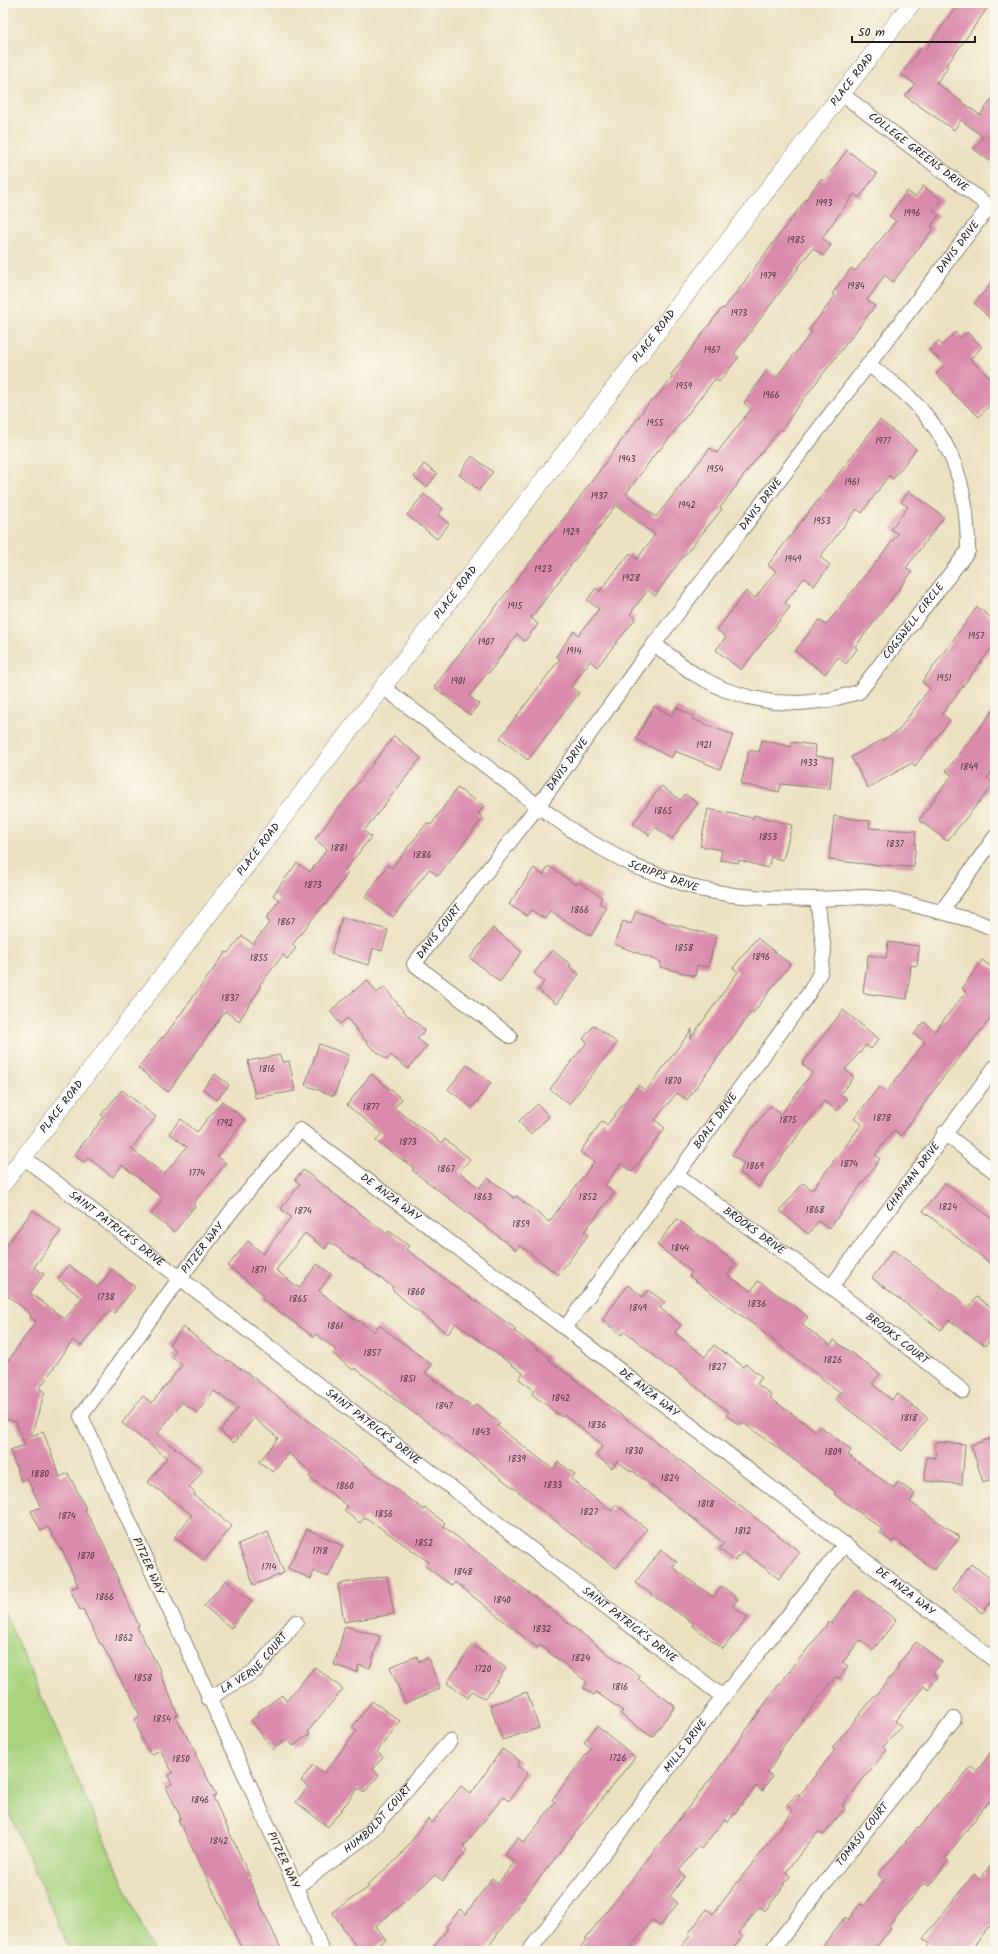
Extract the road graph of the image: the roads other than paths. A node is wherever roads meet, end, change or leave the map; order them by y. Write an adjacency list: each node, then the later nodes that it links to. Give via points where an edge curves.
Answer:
1 (912, 3): 2 (street, PLACE ROAD)
2 (842, 94): 3 (street, COLLEGE GREENS DRIVE); 6 (street, PLACE ROAD)
3 (992, 209): 4 (street, DAVIS DRIVE)
4 (869, 365): 5 (street, DAVIS DRIVE); 5 (street, COGSWELL CIRCLE, via 912,399 944,441 965,496 968,551 859,692 829,700 800,703 773,702 748,697 723,689 694,674)
5 (654, 644): 7 (street, DAVIS DRIVE)
6 (383, 687): 7 (street, SCRIPPS DRIVE); 16 (street, PLACE ROAD)
7 (538, 806): 9 (street, SCRIPPS DRIVE, via 605,851 665,878 699,889 734,895); 12 (street, DAVIS COURT, via 414,964)
8 (995, 837): 10 (street)
9 (817, 899): 10 (street, SCRIPPS DRIVE, via 891,899); 18 (street, BOALT DRIVE, via 824,951 820,973 809,994)
10 (941, 912): 11 (street, SCRIPPS DRIVE)
11 (995, 929)
12 (510, 1036)
13 (995, 1067): 15 (street, CHAPMAN DRIVE)
14 (300, 1130): 20 (street, PITZER WAY, via 234,1208); 22 (street, DE ANZA WAY)
15 (944, 1133): 17 (street); 21 (street, CHAPMAN DRIVE)
16 (23, 1157): 19 (street, PLACE ROAD); 20 (street, SAINT PATRICK'S DRIVE)
17 (995, 1172)
18 (676, 1175): 21 (street, BROOKS DRIVE); 22 (street, BOALT DRIVE)
19 (3, 1184)
20 (179, 1279): 27 (street, SAINT PATRICK'S DRIVE); 28 (street, PITZER WAY, via 81,1416)
21 (831, 1287): 23 (street, BROOKS COURT)
22 (565, 1328): 24 (street, DE ANZA WAY)
23 (963, 1391)
24 (845, 1544): 26 (street, DE ANZA WAY); 27 (street, MILLS DRIVE)
25 (296, 1622): 28 (street, LA VERNE COURT, via 255,1671)
26 (995, 1661)
27 (724, 1697): 33 (street, MILLS DRIVE)
28 (208, 1699): 31 (street, PITZER WAY)
29 (954, 1719): 34 (street, TOMASU COURT)
30 (450, 1741): 31 (street, HUMBOLDT COURT, via 367,1835)
31 (296, 1887): 32 (street, PITZER WAY)
32 (322, 1951)
33 (529, 1951)
34 (771, 1951)

